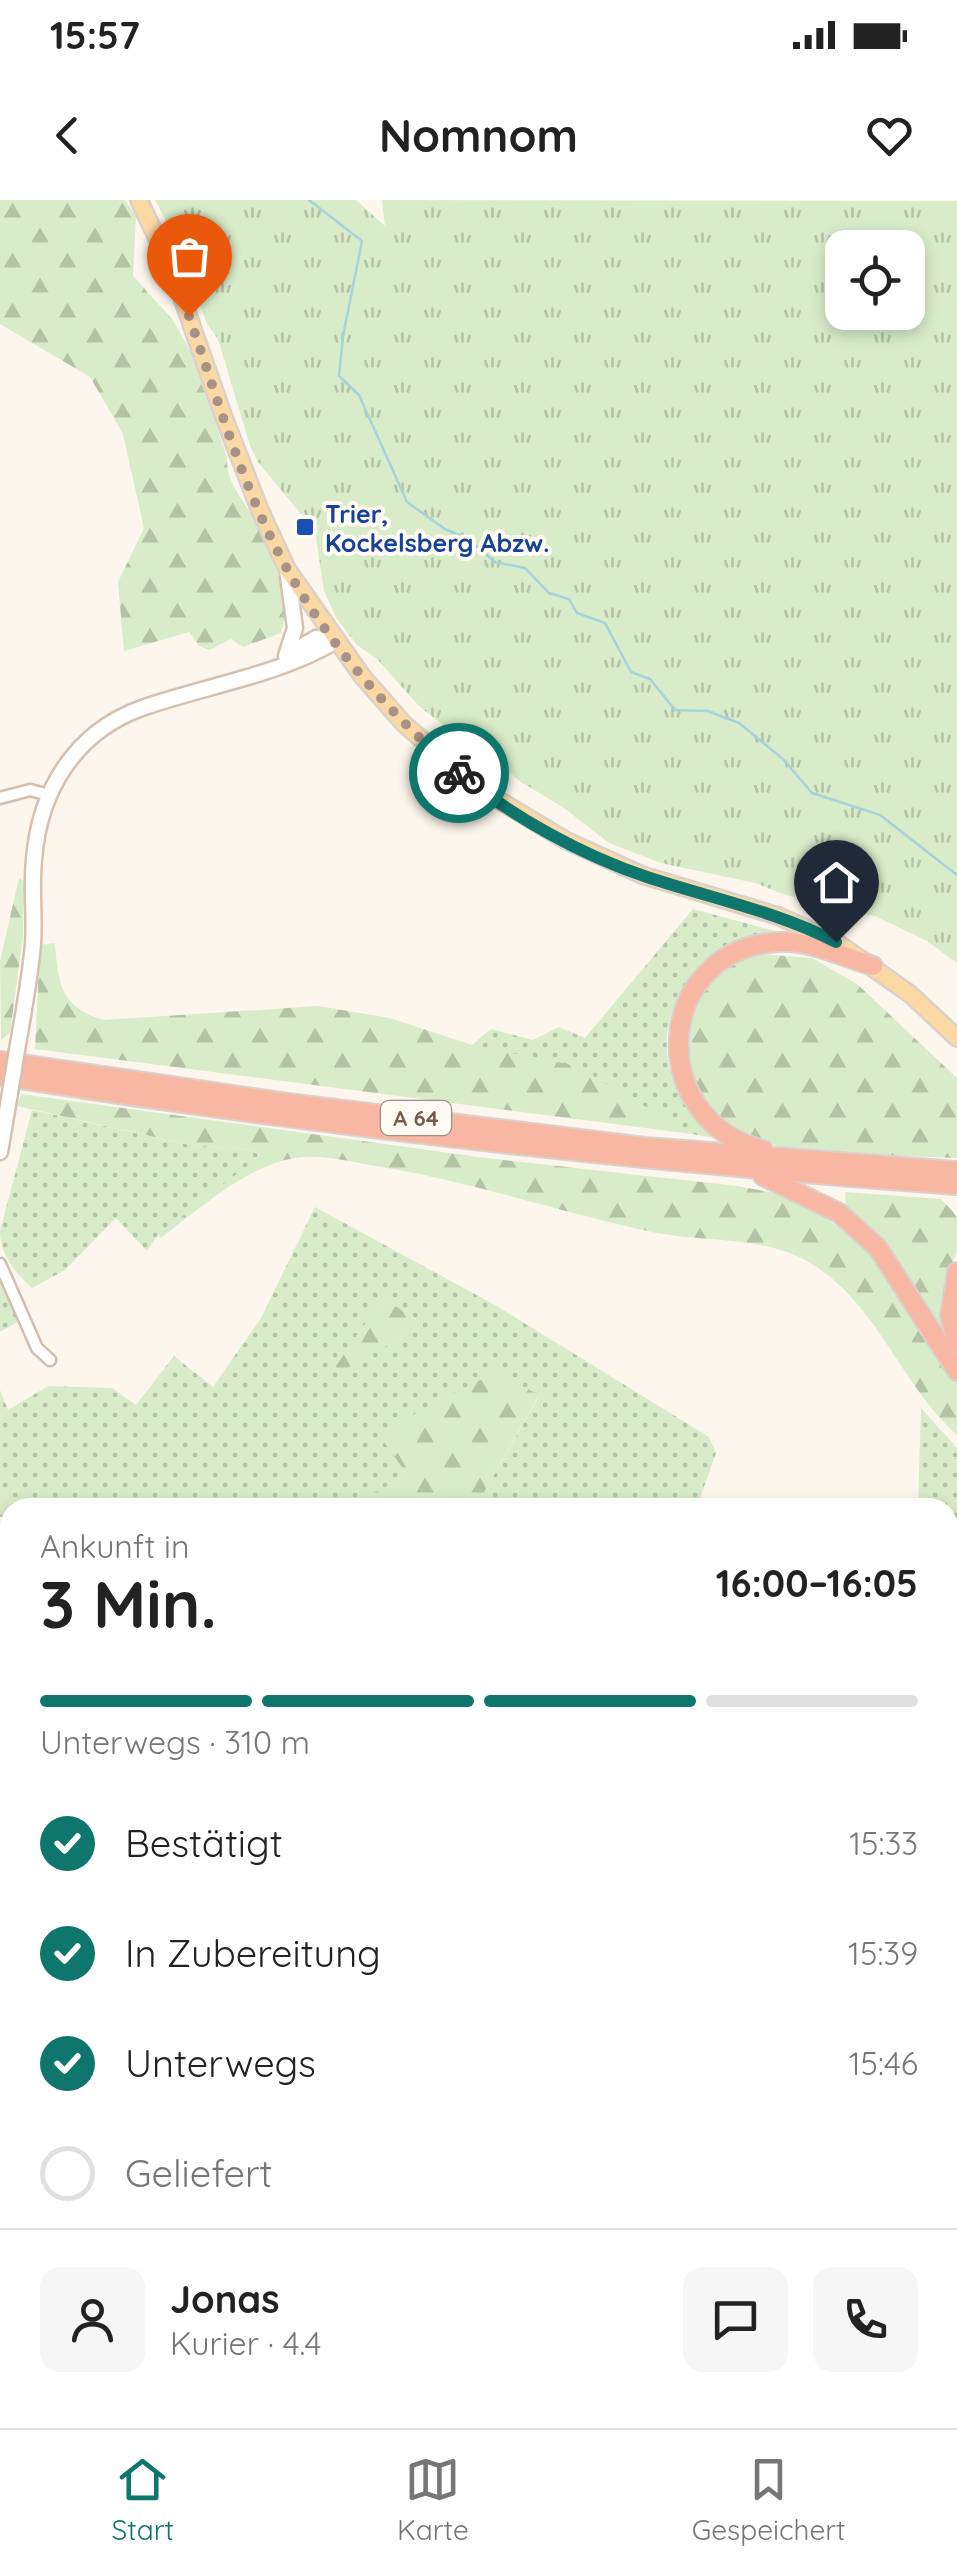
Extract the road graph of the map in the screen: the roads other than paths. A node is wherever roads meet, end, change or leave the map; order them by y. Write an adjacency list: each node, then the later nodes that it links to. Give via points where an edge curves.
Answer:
1 (140, 200): 2 (main road, via 173,272)
2 (258, 508): 3 (main road); 7 (main road)
3 (287, 570): 4 (main road); 5 (main road, via 295,628)
4 (336, 642): 5 (main road, via 316,638); 6 (main road); 7 (main road)
5 (286, 656): 6 (main road)
6 (266, 669): 8 (main road, via 104,726 76,748)
7 (390, 708): 10 (main road, via 476,788 540,827 642,875 798,924)
8 (50, 795): 9 (street, via 30,790); 14 (main road, bridge, via 34,858 33,941)
9 (0, 798)
10 (874, 966): 11 (main road); 15 (highway, via 800,943 758,945 716,964 689,998 676,1044 684,1084 700,1112 734,1141)
11 (957, 1038)
12 (0, 1061): 15 (highway, A 64, via 287,1103)
13 (0, 1076): 16 (highway, A 64, via 286,1119)
14 (0, 1152)
15 (797, 1159): 17 (highway, A 64)
16 (749, 1170): 18 (highway, A 64); 23 (highway, via 816,1200 860,1230 898,1274)
17 (957, 1171)
18 (957, 1186)
19 (0, 1264): 22 (street, via 37,1348)
20 (957, 1272): 21 (highway, via 950,1316)
21 (957, 1343)
22 (50, 1360)
23 (957, 1371)

